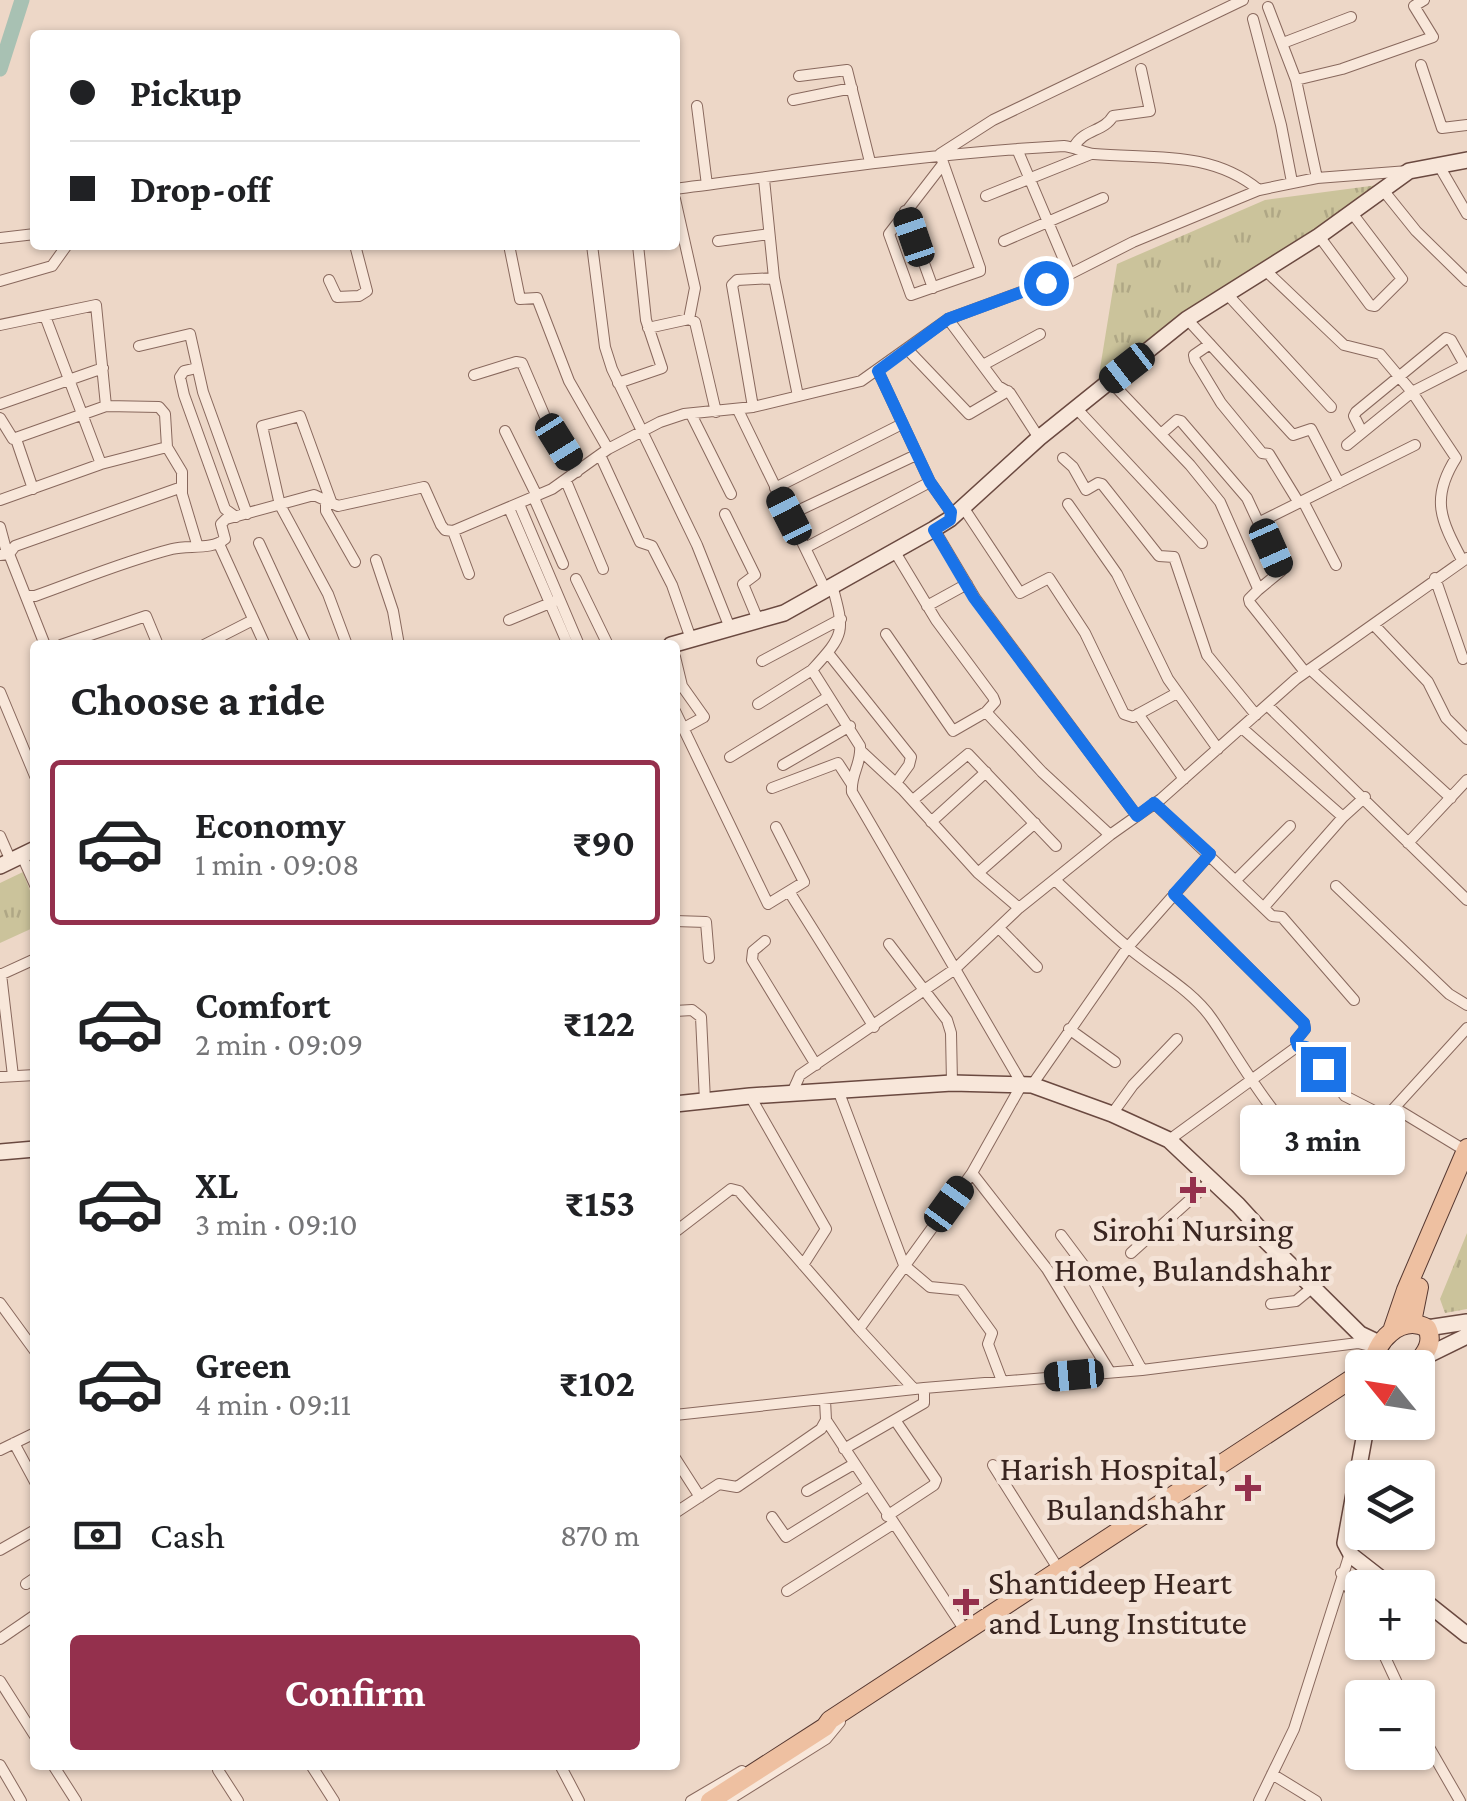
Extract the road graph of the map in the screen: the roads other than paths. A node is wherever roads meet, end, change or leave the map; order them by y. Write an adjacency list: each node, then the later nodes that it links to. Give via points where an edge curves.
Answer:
1 (1243, 0): 18 (street, via 992,120)
2 (1424, 0): 10 (street, via 1414,8 1433,38)
3 (1268, 6): 6 (street)
4 (1351, 17): 6 (street)
5 (1253, 19): 26 (street)
6 (1283, 43): 10 (street)
7 (1421, 65): 14 (street, via 1442,128)
8 (1140, 69): 15 (street, via 1150,111 1112,116)
9 (799, 76): 11 (street, via 845,70)
10 (1296, 80): 23 (street)
11 (852, 88): 12 (street); 20 (street)
12 (793, 100)
13 (697, 106): 27 (street)
14 (1467, 125)
15 (1074, 147): 16 (street); 17 (street)
16 (1017, 149): 18 (street); 24 (street)
17 (1092, 154): 24 (street); 29 (street, via 1187,158 1239,175)
18 (941, 159): 20 (street); 33 (street); 55 (street, via 980,270)
19 (1467, 160): 21 (street)
20 (870, 162): 25 (street)
21 (1438, 164): 22 (street); 35 (street)
22 (1408, 171): 23 (street); 30 (street)
23 (1317, 178): 26 (street)
24 (1030, 179): 31 (street); 37 (street)
25 (764, 180): 27 (street); 38 (street)
26 (1292, 182): 29 (street)
27 (707, 186): 28 (street)
28 (680, 189)
29 (1259, 190): 50 (street)
30 (1383, 190): 34 (street); 54 (street)
31 (986, 196)
32 (1102, 198): 37 (street)
33 (906, 211): 55 (street); 55 (street, via 889,240 909,294)
34 (1352, 213): 40 (street); 40 (street, via 1402,278 1375,306)
35 (1467, 214)
36 (680, 222): 58 (street, via 694,288)
37 (1048, 223): 43 (street); 50 (street)
38 (769, 234): 42 (street); 51 (street)
39 (30, 235): 41 (street)
40 (1319, 236): 49 (street)
41 (0, 238)
42 (718, 241)
43 (1004, 241)
44 (62, 250): 53 (street, via 52,266)
45 (356, 250): 52 (street, via 367,291 337,297)
46 (510, 250): 100 (street, via 520,298 536,298)
47 (593, 250): 76 (street, via 605,347)
48 (639, 250): 62 (street)
49 (1264, 268): 56 (street); 72 (street, via 1339,342 1376,352)
50 (1070, 274): 59 (street)
51 (774, 278): 79 (street); 83 (street, via 732,285)
52 (329, 280)
53 (0, 282)
54 (1467, 282)
55 (933, 288)
56 (1226, 294): 60 (street); 82 (street)
57 (45, 316): 61 (street); 69 (street, via 96,304); 74 (street)
58 (689, 319): 62 (street); 86 (street, via 696,325)
59 (948, 319): 66 (street); 68 (street)
60 (1188, 319): 64 (street); 75 (street)
61 (0, 325)
62 (648, 328): 76 (street, via 662,368)
63 (1040, 334): 68 (street)
64 (1210, 344): 107 (street, via 1293,435 1310,429); 114 (street, via 1195,360)
65 (139, 346): 70 (street, via 190,334)
66 (908, 350): 71 (street); 77 (street, via 969,414)
67 (1466, 364): 72 (street, via 1448,338); 78 (street)
68 (982, 365): 77 (street)
69 (103, 368): 74 (street); 81 (street)
70 (197, 368): 121 (street); 121 (street, via 180,377 184,396 225,509)
71 (878, 371): 79 (street); 90 (street)
72 (1399, 374): 78 (street); 93 (street, via 1354,414)
73 (474, 375): 104 (street, via 522,364)
74 (69, 378): 80 (street); 88 (street)
75 (1110, 381): 84 (street); 94 (street)
76 (618, 383): 91 (street)
77 (1008, 391): 95 (street)
78 (1412, 392): 93 (street); 135 (street, via 1456,458 1440,498 1448,532)
79 (798, 396): 83 (street)
80 (1, 400)
81 (106, 406): 88 (street); 99 (street, via 160,407)
82 (1331, 406)
83 (753, 407): 85 (street)
84 (1077, 409): 95 (street); 129 (street)
85 (738, 410): 86 (street); 110 (street)
86 (716, 412): 87 (street)
87 (691, 414): 91 (street); 111 (street)
88 (80, 415): 96 (street); 103 (street)
89 (0, 418): 96 (street)
90 (902, 424): 101 (street); 110 (street)
91 (642, 429): 100 (street); 155 (street)
92 (505, 431): 112 (street)
93 (1362, 432): 97 (street)
94 (1161, 434): 124 (street, via 1182,420); 146 (street, via 1220,502)
95 (1039, 438): 119 (street)
96 (16, 439): 109 (street)
97 (1347, 445)
98 (1415, 445): 107 (street)
99 (167, 447): 103 (street); 108 (street, via 182,472)
100 (604, 452): 104 (street); 168 (street, via 640,542 653,547 664,567)
101 (916, 455): 106 (street); 122 (street)
102 (1063, 458): 183 (street, via 1086,490 1102,484 1159,556 1174,557 1207,654)
103 (100, 464): 109 (street)
104 (577, 472): 105 (street)
105 (566, 480): 112 (street); 140 (street)
106 (930, 482): 123 (street); 132 (street)
107 (1339, 483): 114 (street)
108 (182, 487): 130 (street); 134 (street)
109 (33, 488): 113 (street)
110 (775, 488): 122 (street)
111 (731, 494)
112 (535, 497): 118 (street); 138 (street)
113 (0, 500)
114 (1301, 502): 124 (street); 139 (street)
115 (329, 504): 117 (street, via 314,496); 117 (street, via 300,416 262,426); 127 (street, via 424,487 445,530); 137 (street, via 326,512)
116 (1068, 504): 177 (street, via 1117,574)
117 (280, 505): 121 (street); 163 (street)
118 (514, 506): 127 (street); 148 (street)
119 (962, 507): 123 (street); 182 (street, via 1020,594 1049,578 1124,714)
120 (725, 514): 153 (street, via 754,574 743,582)
121 (242, 515): 131 (street, via 221,524 225,539)
122 (789, 516): 132 (street)
123 (950, 520): 126 (street)
124 (1260, 522): 146 (street, via 1281,573)
125 (0, 527): 134 (street)
126 (934, 530): 133 (street); 144 (street)
127 (453, 531): 141 (street)
128 (258, 543): 162 (street)
129 (1202, 543)
130 (198, 544): 131 (street); 147 (street)
131 (219, 544): 151 (street)
132 (805, 548): 145 (street)
133 (895, 552): 145 (street); 149 (street)
134 (5, 554): 147 (street)
135 (1465, 559): 142 (street)
136 (376, 560): 164 (street)
137 (355, 562)
138 (563, 564)
139 (1336, 565)
140 (602, 569)
141 (469, 574)
142 (1435, 578): 154 (street); 171 (street)
143 (576, 579): 167 (street)
144 (966, 584): 149 (street); 205 (street)
145 (829, 587): 150 (street); 153 (street)
146 (1258, 590): 174 (street, via 1250,603)
147 (27, 596): 157 (street)
148 (555, 601): 152 (street); 165 (street); 166 (street)
149 (927, 606): 181 (street, via 993,697)
150 (842, 618): 170 (street, via 839,641); 172 (street)
151 (254, 620): 160 (street); 161 (street)
152 (509, 620)
153 (758, 620): 155 (street)
154 (1374, 625): 174 (street); 189 (street, via 1428,682 1446,718)
155 (730, 628): 168 (street)
156 (886, 634): 181 (street, via 953,731)
157 (43, 640)
158 (76, 640): 159 (street, via 141,616 149,618)
159 (156, 640)
160 (214, 640)
161 (263, 640)
162 (304, 640)
163 (345, 640)
164 (397, 640)
165 (567, 640)
166 (576, 640)
167 (606, 640)
168 (691, 640): 169 (street)
169 (680, 643)
170 (828, 653): 173 (street); 199 (street, via 911,758)
171 (1463, 659)
172 (762, 661)
173 (812, 670): 178 (street); 179 (street)
174 (1307, 671): 180 (street); 202 (street)
175 (680, 678): 187 (street, via 704,717)
176 (0, 692): 185 (street)
177 (1177, 693): 182 (street); 190 (street)
178 (828, 697): 186 (street); 192 (street)
179 (758, 704)
180 (1267, 705): 183 (street); 201 (street)
181 (986, 712): 212 (street)
182 (1138, 714): 196 (street)
183 (1256, 715): 188 (street)
184 (680, 720): 187 (street)
185 (6, 722): 194 (street)
186 (850, 726): 191 (street); 193 (street)
187 (684, 728): 221 (street, via 764,902)
188 (1242, 728): 190 (street); 206 (street)
189 (1467, 739)
190 (1218, 749): 196 (street)
191 (861, 751): 198 (street); 199 (street)
192 (730, 756)
193 (783, 766)
194 (30, 767)
195 (986, 772): 203 (street, via 966,754); 207 (street); 208 (street)
196 (1184, 779): 204 (street)
197 (1467, 780): 202 (street)
198 (851, 783): 200 (street, via 838,763); 234 (street)
199 (896, 783): 203 (street)
200 (772, 788)
201 (1365, 798): 206 (street); 213 (street)
202 (1451, 798): 213 (street)
203 (913, 800): 207 (street)
204 (1154, 803): 205 (street); 215 (street)
205 (1137, 816): 212 (street)
206 (1343, 818): 224 (street)
207 (931, 822): 217 (street)
208 (1035, 823): 214 (street); 217 (street)
209 (1290, 826): 219 (street)
210 (776, 827): 221 (street, via 804,879)
211 (0, 836): 216 (street)
212 (1110, 836): 218 (street)
213 (1408, 843): 223 (street)
214 (1056, 846)
215 (1210, 854): 219 (street); 222 (street)
216 (17, 858)
217 (978, 873): 225 (street)
218 (1056, 880): 225 (street); 230 (street)
219 (1236, 880): 224 (street)
220 (1336, 886): 238 (street)
221 (790, 893): 240 (street)
222 (1174, 894): 230 (street); 244 (street, via 1304,1023)
223 (1467, 900)
224 (1264, 907): 237 (street, via 1282,917)
225 (1019, 908): 227 (street)
226 (680, 921): 231 (street, via 706,922)
227 (999, 928): 233 (street); 234 (street)
228 (765, 941): 246 (street, via 752,960)
229 (890, 944): 236 (street)
230 (1128, 948): 241 (street); 250 (street, via 1196,1000)
231 (709, 958)
232 (30, 961): 235 (street)
233 (1037, 967)
234 (955, 968): 236 (street); 252 (street)
235 (1, 974): 248 (street)
236 (926, 990): 240 (street); 251 (street, via 951,1034)
237 (1354, 1000)
238 (1467, 1006)
239 (680, 1008): 256 (street, via 701,1018)
240 (874, 1027): 246 (street)
241 (1069, 1028): 245 (street); 252 (street)
242 (1467, 1028): 258 (street)
243 (1177, 1038): 259 (street)
244 (1298, 1046): 250 (street); 260 (street, via 1346,1096)
245 (1115, 1062)
246 (816, 1064): 254 (street, via 795,1082)
247 (30, 1074): 248 (street)
248 (13, 1076): 249 (street)
249 (0, 1077)
250 (1250, 1078): 261 (street); 266 (street, via 1301,1140)
251 (952, 1083): 252 (street); 253 (street)
252 (1027, 1084): 259 (street); 268 (street)
253 (838, 1090): 254 (street); 275 (street)
254 (792, 1094): 255 (street)
255 (750, 1096): 256 (street); 274 (street, via 825,1226)
256 (705, 1102): 257 (street)
257 (680, 1104)
258 (1395, 1108): 260 (street); 264 (street)
259 (1112, 1114): 261 (street)
260 (1386, 1118): 263 (street, via 1368,1160)
261 (1168, 1140): 269 (street)
262 (30, 1149): 265 (street)
263 (1349, 1150)
264 (1466, 1150): 287 (main road)
265 (0, 1152)
266 (1323, 1154)
267 (1467, 1171): 280 (main road, via 1414,1301)
268 (972, 1173): 275 (street); 292 (street, via 1046,1268)
269 (1212, 1180): 270 (street); 273 (street)
270 (1258, 1227): 276 (street); 286 (street, via 1365,1326)
271 (680, 1228): 274 (street, via 735,1189)
272 (1062, 1235): 291 (street)
273 (1130, 1253)
274 (803, 1265): 281 (street)
275 (904, 1265): 281 (street); 294 (street, via 930,1287 965,1294 992,1333 988,1344)
276 (1313, 1286): 278 (street, via 1296,1301); 285 (street)
277 (0, 1304): 283 (street)
278 (1271, 1304)
279 (1467, 1322): 280 (street, via 1442,1329)
280 (1420, 1325): 288 (main road); 289 (main road, via 1431,1339)
281 (859, 1330): 295 (street)
282 (1467, 1336): 290 (street)
283 (30, 1345)
284 (1370, 1350): 291 (street, via 1358,1343)
285 (1374, 1350)
286 (1375, 1350)
287 (1379, 1350)
288 (1383, 1350)
289 (1424, 1350)
290 (1435, 1353)
291 (1142, 1370): 292 (street)
292 (1110, 1372): 294 (street)
293 (1345, 1376): 320 (main road)
294 (1002, 1382): 295 (street)
295 (919, 1389): 297 (street); 300 (street, via 924,1403)
296 (1345, 1394): 329 (main road)
297 (825, 1400): 298 (street); 299 (street)
298 (680, 1415)
299 (826, 1420): 303 (street); 311 (street, via 737,1487 722,1484)
300 (895, 1420): 303 (street); 314 (street, via 936,1480)
301 (30, 1436): 302 (street)
302 (14, 1444): 304 (street); 308 (street)
303 (844, 1449): 305 (street)
304 (0, 1450)
305 (854, 1464): 309 (street); 310 (street)
306 (992, 1465): 320 (street)
307 (680, 1466): 311 (street)
308 (30, 1473)
309 (868, 1486): 313 (street, via 788,1536); 314 (street)
310 (807, 1492)
311 (700, 1497): 312 (street)
312 (680, 1510)
313 (772, 1516)
314 (890, 1520): 325 (street); 329 (street)
315 (30, 1533): 316 (street)
316 (0, 1550)
317 (1351, 1550): 323 (street)
318 (1354, 1550): 321 (street)
319 (1355, 1550): 322 (street)
320 (1058, 1570): 329 (main road)
321 (1375, 1570)
322 (1382, 1570)
323 (1341, 1572): 324 (street); 342 (street, via 1294,1729)
324 (1345, 1580)
325 (787, 1591)
326 (1435, 1610): 330 (street)
327 (30, 1618): 331 (street)
328 (1435, 1619): 332 (street)
329 (967, 1634): 334 (main road)
330 (1467, 1635)
331 (0, 1639)
332 (1467, 1644)
333 (0, 1681): 335 (street)
334 (836, 1720): 348 (street, via 822,1720); 349 (main road); 350 (street, via 826,1738)
335 (30, 1728)
336 (1435, 1758): 353 (street)
337 (0, 1766): 344 (street)
338 (56, 1770): 345 (street)
339 (218, 1770): 346 (street)
340 (314, 1770): 343 (street)
341 (563, 1770): 347 (street)
342 (1272, 1774): 351 (street); 352 (street)
343 (330, 1800)
344 (22, 1801)
345 (76, 1801)
346 (238, 1801)
347 (579, 1801)
348 (691, 1801)
349 (710, 1801)
350 (727, 1801)
351 (1258, 1801)
352 (1316, 1801)
353 (1460, 1801)

